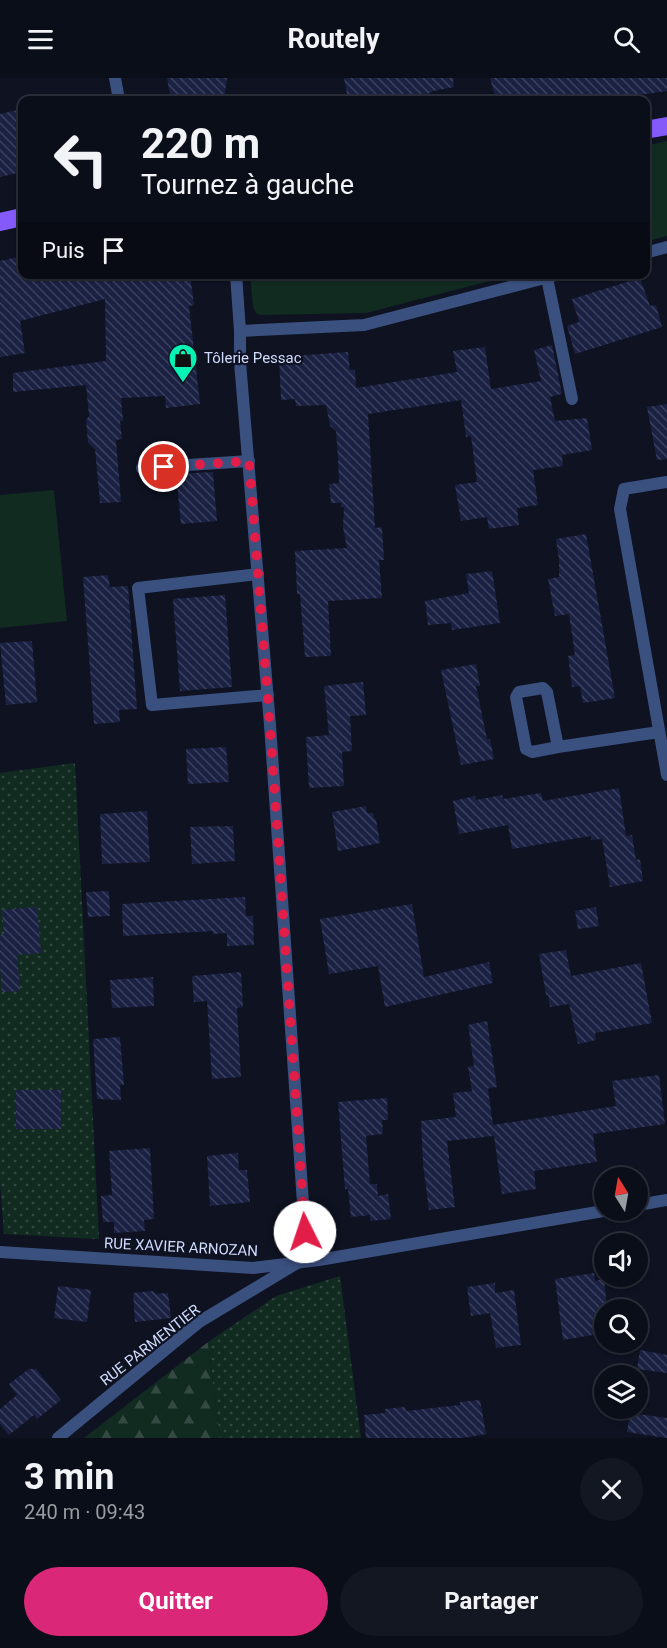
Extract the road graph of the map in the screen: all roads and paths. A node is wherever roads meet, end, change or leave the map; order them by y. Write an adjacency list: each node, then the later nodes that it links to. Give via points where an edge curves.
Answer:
1 (114, 78): 2 (street)
2 (118, 96)
3 (667, 126): 4 (main road)
4 (650, 129)
5 (18, 218): 6 (main road)
6 (0, 222)
7 (667, 247): 8 (street)
8 (650, 252)
9 (236, 279): 12 (street)
10 (535, 279): 12 (street, via 364,325)
11 (547, 279): 13 (street)
12 (240, 330): 14 (street)
13 (572, 399)
14 (249, 461): 15 (street); 17 (street)
15 (142, 468)
16 (667, 482): 19 (street, via 624,489 620,510)
17 (258, 574): 18 (street); 18 (street, via 138,588 152,705)
18 (268, 695): 26 (street, via 305,1232)
19 (659, 732): 20 (street); 21 (street)
20 (558, 747): 20 (street, via 547,692 543,688 519,692 516,697 526,749 532,752)
21 (667, 775)
22 (667, 1200): 23 (street)
23 (648, 1203)
24 (594, 1213): 26 (street, RUE XAVIER ARNOZAN)
25 (0, 1252): 26 (street, RUE XAVIER ARNOZAN, via 253,1268)
26 (297, 1263): 27 (street, RUE PARMENTIER, via 199,1322)
27 (58, 1438)

